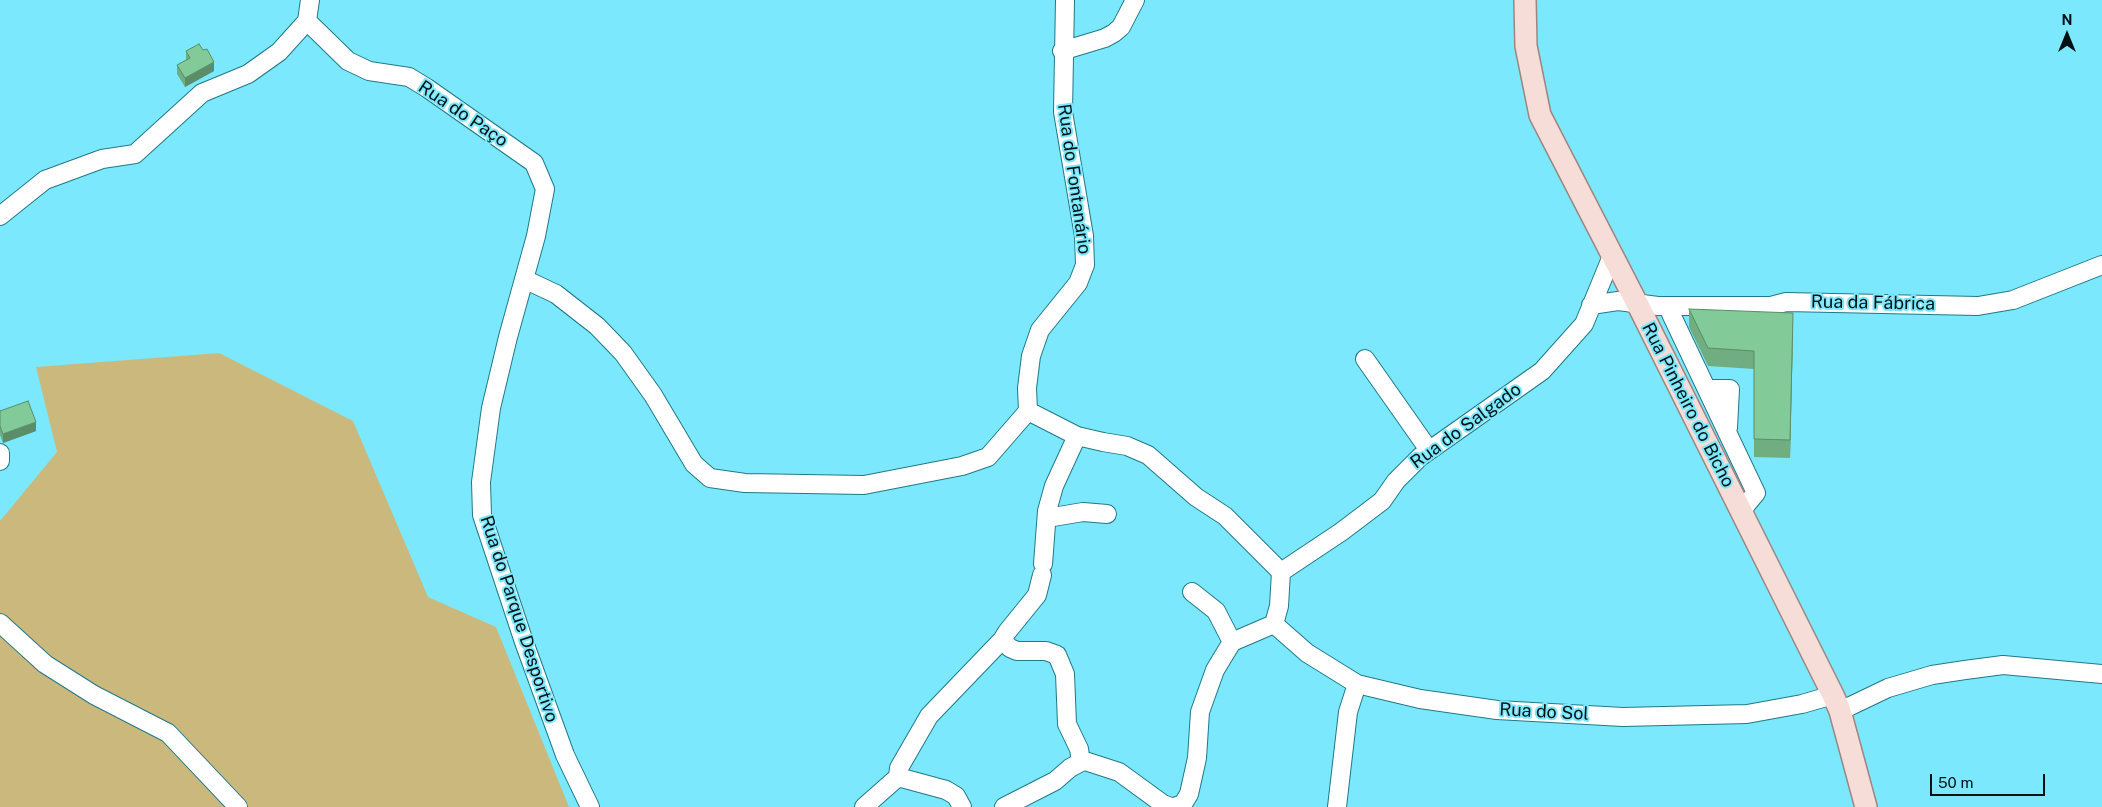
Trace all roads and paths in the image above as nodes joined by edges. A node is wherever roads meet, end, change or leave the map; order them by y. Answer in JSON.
{"nodes":[{"id":1,"x":310,"y":0,"type":"edge"},
{"id":2,"x":1064,"y":0,"type":"edge"},
{"id":3,"x":1135,"y":0,"type":"edge"},
{"id":4,"x":1525,"y":0,"type":"edge"},
{"id":5,"x":307,"y":21,"type":"junction"},
{"id":6,"x":1062,"y":51,"type":"junction"},
{"id":7,"x":0,"y":216,"type":"edge"},
{"id":8,"x":1612,"y":256,"type":"junction"},
{"id":9,"x":2102,"y":264,"type":"edge"},
{"id":10,"x":524,"y":279,"type":"junction"},
{"id":11,"x":1591,"y":305,"type":"junction"},
{"id":12,"x":1639,"y":308,"type":"junction"},
{"id":13,"x":1671,"y":314,"type":"junction"},
{"id":14,"x":1784,"y":319,"type":"edge"},
{"id":15,"x":1366,"y":358,"type":"dead end"},
{"id":16,"x":1028,"y":411,"type":"junction"},
{"id":17,"x":1077,"y":436,"type":"junction"},
{"id":18,"x":1429,"y":450,"type":"junction"},
{"id":19,"x":0,"y":453,"type":"edge"},
{"id":20,"x":0,"y":462,"type":"edge"},
{"id":21,"x":1741,"y":511,"type":"junction"},
{"id":22,"x":1107,"y":514,"type":"dead end"},
{"id":23,"x":1047,"y":518,"type":"junction"},
{"id":24,"x":1281,"y":572,"type":"junction"},
{"id":25,"x":1192,"y":592,"type":"dead end"},
{"id":26,"x":0,"y":623,"type":"edge"},
{"id":27,"x":1274,"y":624,"type":"junction"},
{"id":28,"x":1002,"y":640,"type":"junction"},
{"id":29,"x":1232,"y":642,"type":"junction"},
{"id":30,"x":2102,"y":674,"type":"edge"},
{"id":31,"x":1357,"y":684,"type":"junction"},
{"id":32,"x":1836,"y":703,"type":"junction"},
{"id":33,"x":1080,"y":762,"type":"junction"},
{"id":34,"x":898,"y":777,"type":"junction"},
{"id":35,"x":1178,"y":806,"type":"edge"},
{"id":36,"x":238,"y":807,"type":"edge"},
{"id":37,"x":590,"y":807,"type":"edge"},
{"id":38,"x":864,"y":807,"type":"edge"},
{"id":39,"x":962,"y":807,"type":"edge"},
{"id":40,"x":1004,"y":807,"type":"edge"},
{"id":41,"x":1337,"y":807,"type":"edge"},
{"id":42,"x":1866,"y":807,"type":"edge"}],
"edges":[{"from":1,"to":5,"type":"street"},
{"from":2,"to":6,"type":"street","name":"Rua do Fontanário"},
{"from":3,"to":6,"type":"street"},
{"from":4,"to":8,"type":"main road","name":"Rua Pinheiro do Bicho"},
{"from":5,"to":7,"type":"street"},
{"from":5,"to":10,"type":"street","name":"Rua do Paço"},
{"from":6,"to":16,"type":"street","name":"Rua do Fontanário"},
{"from":8,"to":11,"type":"street","name":"Rua do Salgado"},
{"from":8,"to":12,"type":"main road","name":"Rua Pinheiro do Bicho"},
{"from":9,"to":12,"type":"street","name":"Rua da Fábrica"},
{"from":10,"to":16,"type":"street"},
{"from":10,"to":37,"type":"street","name":"Rua do Parque Desportivo"},
{"from":11,"to":12,"type":"street"},
{"from":11,"to":18,"type":"street","name":"Rua do Salgado"},
{"from":12,"to":13,"type":"street"},
{"from":12,"to":21,"type":"main road","name":"Rua Pinheiro do Bicho"},
{"from":13,"to":14,"type":"street"},
{"from":13,"to":21,"type":"street"},
{"from":15,"to":18,"type":"street"},
{"from":16,"to":17,"type":"street"},
{"from":17,"to":23,"type":"street"},
{"from":17,"to":24,"type":"street"},
{"from":18,"to":24,"type":"street","name":"Rua do Salgado"},
{"from":19,"to":20,"type":"street"},
{"from":21,"to":32,"type":"main road","name":"Rua Pinheiro do Bicho"},
{"from":22,"to":23,"type":"street"},
{"from":23,"to":28,"type":"street"},
{"from":24,"to":27,"type":"street"},
{"from":25,"to":29,"type":"street"},
{"from":26,"to":36,"type":"street"},
{"from":27,"to":29,"type":"street"},
{"from":27,"to":31,"type":"street","name":"Rua do Sol"},
{"from":28,"to":33,"type":"street"},
{"from":28,"to":34,"type":"street"},
{"from":29,"to":35,"type":"street"},
{"from":30,"to":32,"type":"street","name":"Rua do Sol"},
{"from":31,"to":32,"type":"street","name":"Rua do Sol"},
{"from":31,"to":41,"type":"street"},
{"from":32,"to":42,"type":"main road","name":"Rua Pinheiro do Bicho"},
{"from":33,"to":35,"type":"street"},
{"from":33,"to":40,"type":"street"},
{"from":34,"to":38,"type":"street"},
{"from":34,"to":39,"type":"street"}]}
